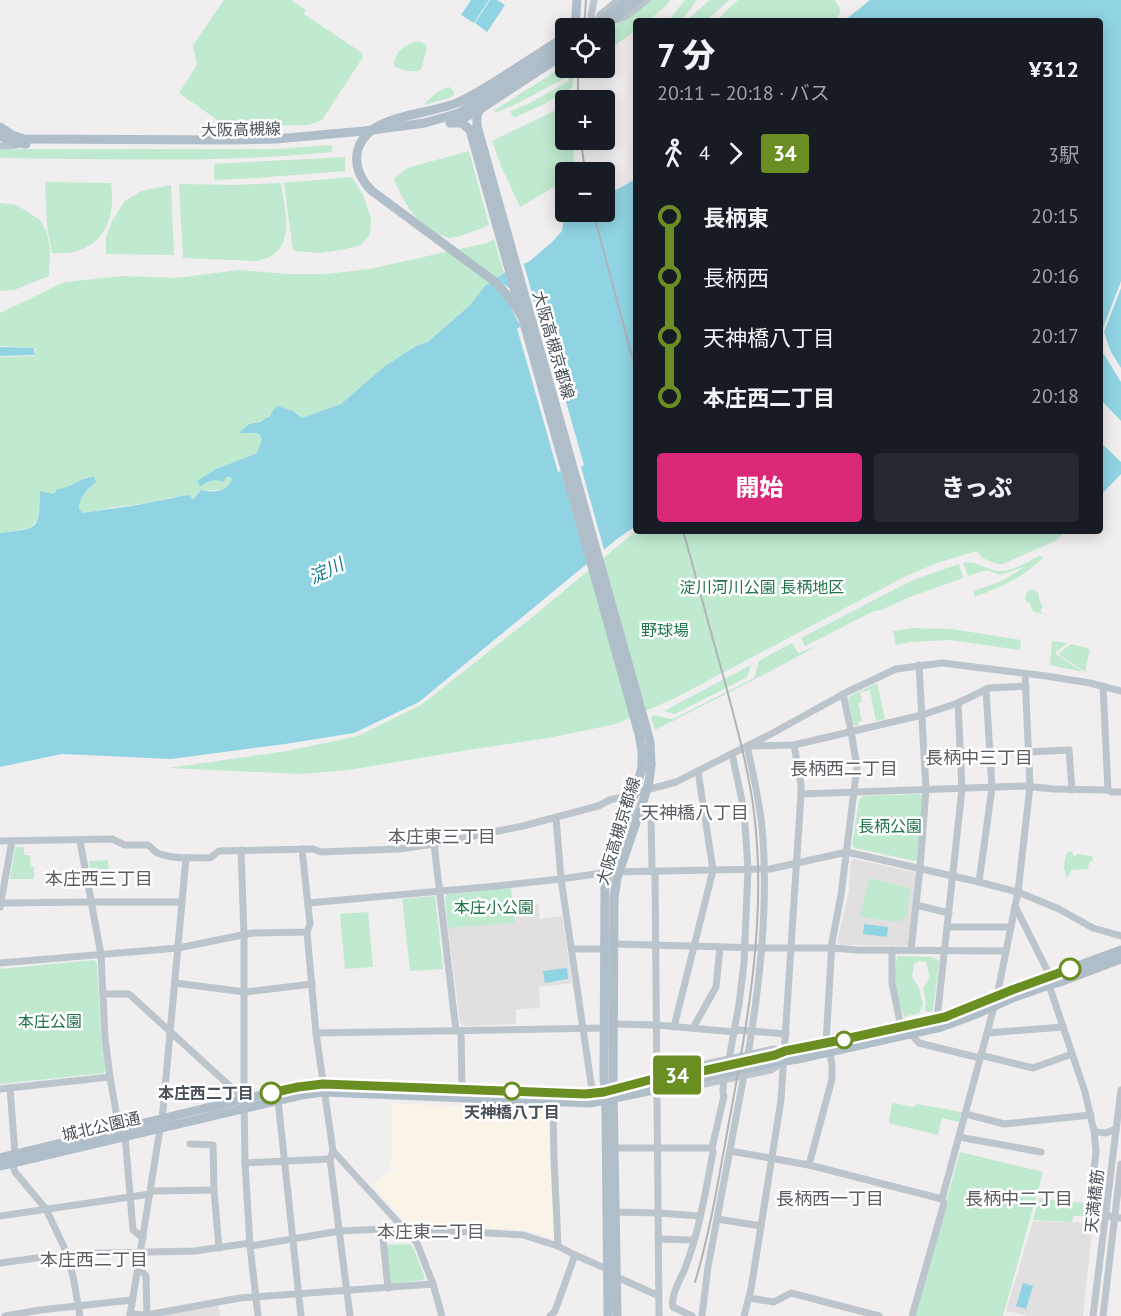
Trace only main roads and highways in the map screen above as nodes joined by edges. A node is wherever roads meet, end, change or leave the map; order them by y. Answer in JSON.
{"nodes":[{"id":1,"x":577,"y":0,"type":"edge"},
{"id":2,"x":628,"y":0,"type":"edge"},
{"id":3,"x":639,"y":0,"type":"edge"},
{"id":4,"x":576,"y":18,"type":"edge"},
{"id":5,"x":608,"y":18,"type":"edge"},
{"id":6,"x":612,"y":18,"type":"edge"},
{"id":7,"x":555,"y":43,"type":"edge"},
{"id":8,"x":555,"y":52,"type":"edge"},
{"id":9,"x":555,"y":60,"type":"edge"},
{"id":10,"x":480,"y":109,"type":"junction"},
{"id":11,"x":462,"y":115,"type":"junction"},
{"id":12,"x":450,"y":123,"type":"junction"},
{"id":13,"x":0,"y":127,"type":"edge"},
{"id":14,"x":473,"y":128,"type":"junction"},
{"id":15,"x":0,"y":136,"type":"edge"},
{"id":16,"x":522,"y":318,"type":"junction"},
{"id":17,"x":646,"y":747,"type":"junction"},
{"id":18,"x":647,"y":766,"type":"junction"},
{"id":19,"x":609,"y":946,"type":"junction"},
{"id":20,"x":1121,"y":950,"type":"edge"},
{"id":21,"x":1121,"y":959,"type":"edge"},
{"id":22,"x":1049,"y":980,"type":"junction"},
{"id":23,"x":996,"y":1000,"type":"junction"},
{"id":24,"x":828,"y":1048,"type":"junction"},
{"id":25,"x":660,"y":1083,"type":"junction"},
{"id":26,"x":324,"y":1088,"type":"junction"},
{"id":27,"x":606,"y":1094,"type":"junction"},
{"id":28,"x":244,"y":1103,"type":"junction"},
{"id":29,"x":0,"y":1158,"type":"edge"},
{"id":30,"x":13,"y":1159,"type":"junction"},
{"id":31,"x":0,"y":1166,"type":"edge"},
{"id":32,"x":608,"y":1316,"type":"edge"},
{"id":33,"x":617,"y":1316,"type":"edge"}],
"edges":[{"from":1,"to":4,"type":"main road"},
{"from":2,"to":5,"type":"main road"},
{"from":3,"to":6,"type":"main road"},
{"from":7,"to":16,"type":"main road","name":"大阪高槻京都線","bridge":true},
{"from":8,"to":11,"type":"main road"},
{"from":9,"to":10,"type":"main road"},
{"from":10,"to":11,"type":"main road","name":"大阪高槻線"},
{"from":10,"to":14,"type":"main road","name":"大阪高槻京都線"},
{"from":11,"to":12,"type":"main road","name":"大阪高槻線"},
{"from":11,"to":13,"type":"main road","name":"大阪高槻線"},
{"from":11,"to":14,"type":"main road"},
{"from":12,"to":14,"type":"main road"},
{"from":12,"to":15,"type":"main road","name":"大阪高槻線"},
{"from":14,"to":16,"type":"main road","name":"大阪高槻京都線","bridge":true},
{"from":14,"to":17,"type":"main road","name":"大阪高槻京都線"},
{"from":16,"to":17,"type":"main road","name":"大阪高槻京都線"},
{"from":17,"to":18,"type":"main road","name":"大阪高槻京都線"},
{"from":18,"to":19,"type":"main road","name":"大阪高槻京都線","bridge":true},
{"from":18,"to":19,"type":"main road","name":"大阪高槻京都線","bridge":true},
{"from":19,"to":27,"type":"main road","name":"大阪高槻京都線"},
{"from":20,"to":22,"type":"main road","name":"城北公園通"},
{"from":21,"to":22,"type":"main road","name":"城北公園通"},
{"from":22,"to":23,"type":"main road","name":"城北公園通"},
{"from":23,"to":24,"type":"main road","name":"城北公園通"},
{"from":23,"to":24,"type":"main road","name":"城北公園通"},
{"from":24,"to":25,"type":"main road","name":"城北公園通"},
{"from":24,"to":25,"type":"main road","name":"城北公園通"},
{"from":25,"to":27,"type":"main road","name":"城北公園通"},
{"from":26,"to":27,"type":"main road","name":"城北公園通"},
{"from":26,"to":27,"type":"main road","name":"城北公園通"},
{"from":26,"to":28,"type":"main road","name":"城北公園通"},
{"from":26,"to":28,"type":"main road","name":"城北公園通"},
{"from":27,"to":32,"type":"main road","name":"大阪高槻京都線"},
{"from":27,"to":33,"type":"main road","name":"大阪高槻京都線"},
{"from":28,"to":30,"type":"main road","name":"城北公園通"},
{"from":29,"to":30,"type":"main road","name":"城北公園通"},
{"from":30,"to":31,"type":"main road","name":"城北公園通"}]}
